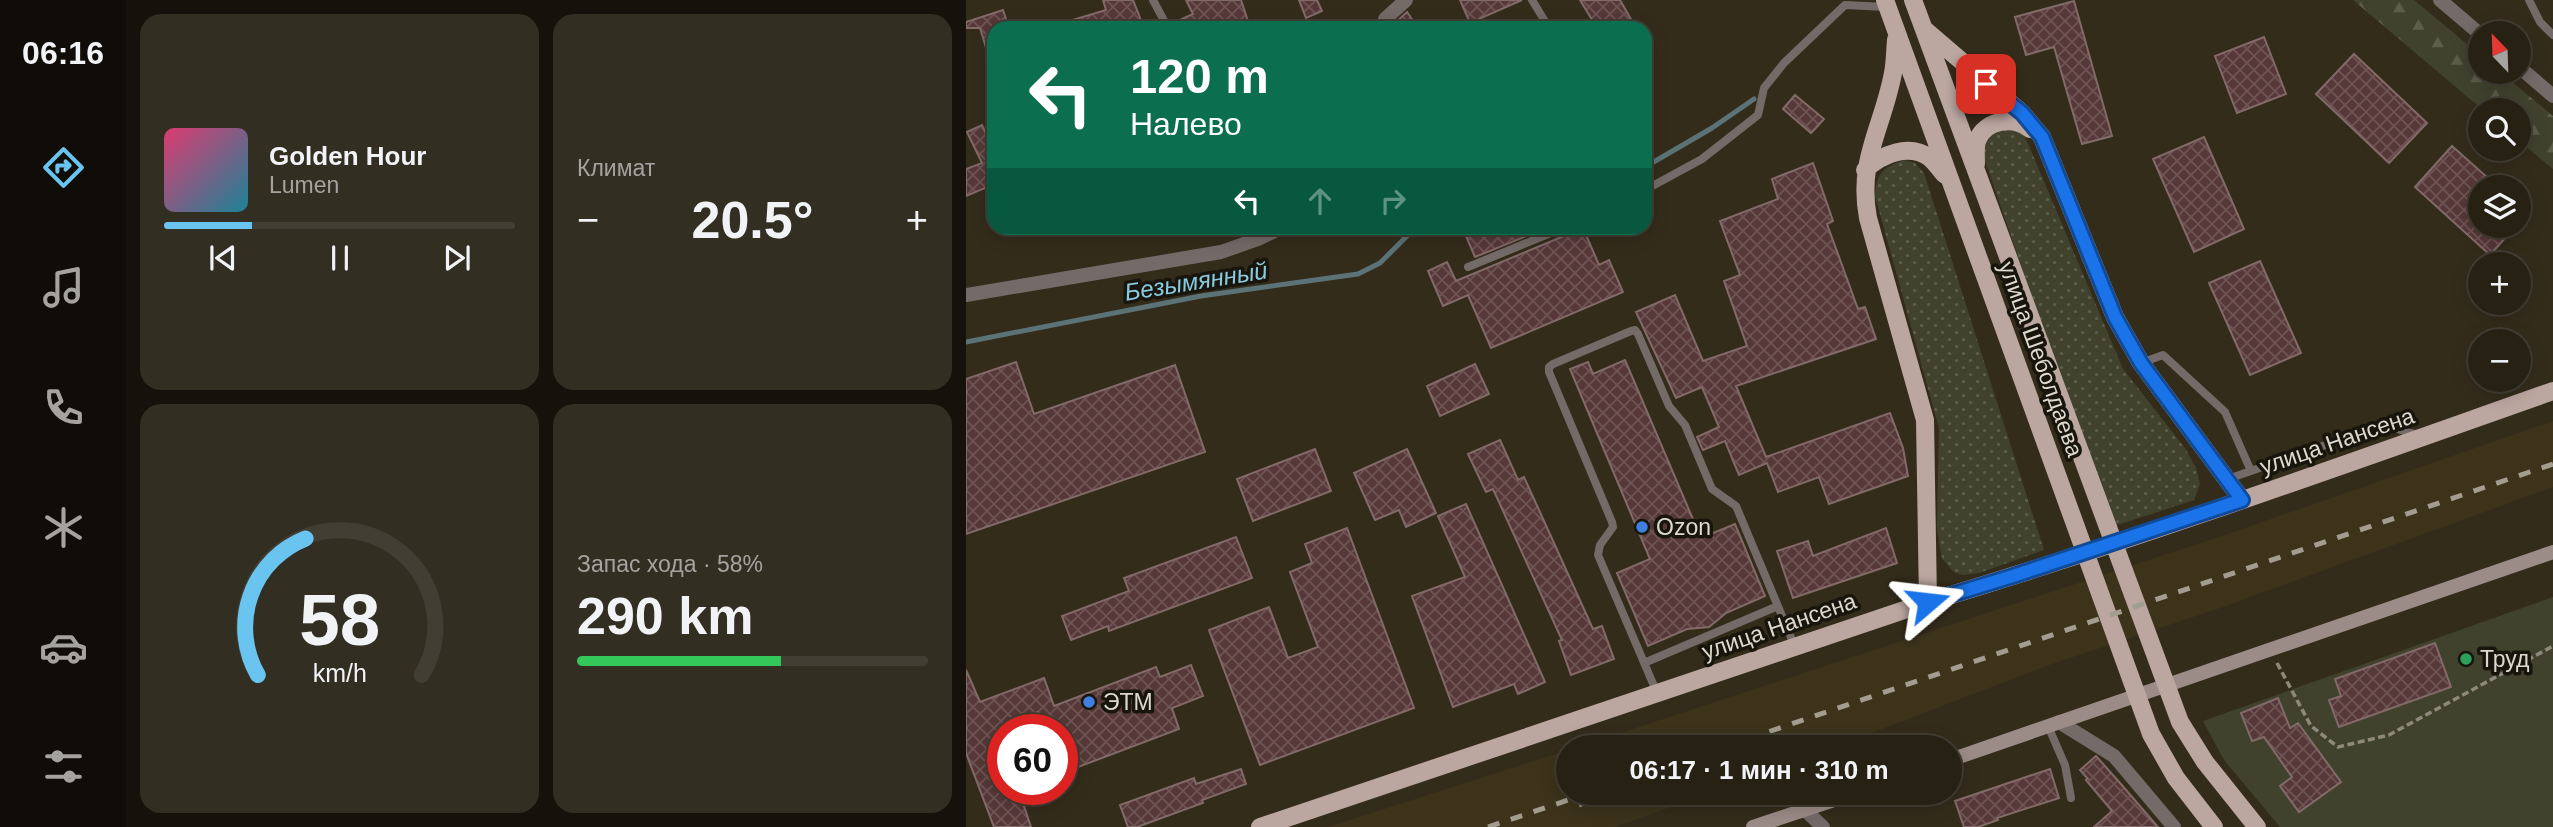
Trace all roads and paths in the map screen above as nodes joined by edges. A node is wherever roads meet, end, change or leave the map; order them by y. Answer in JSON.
{"nodes":[{"id":1,"x":1153,"y":0,"type":"edge"},
{"id":2,"x":1406,"y":0,"type":"edge"},
{"id":3,"x":1532,"y":0,"type":"edge"},
{"id":4,"x":1913,"y":0,"type":"edge"},
{"id":5,"x":2441,"y":0,"type":"edge"},
{"id":6,"x":2529,"y":0,"type":"edge"},
{"id":7,"x":1886,"y":3,"type":"edge"},
{"id":8,"x":1164,"y":21,"type":"edge"},
{"id":9,"x":1385,"y":21,"type":"edge"},
{"id":10,"x":1545,"y":21,"type":"edge"},
{"id":11,"x":2468,"y":24,"type":"edge"},
{"id":12,"x":1921,"y":27,"type":"junction"},
{"id":13,"x":1896,"y":33,"type":"junction"},
{"id":14,"x":2553,"y":34,"type":"edge"},
{"id":15,"x":2531,"y":77,"type":"edge"},
{"id":16,"x":2553,"y":96,"type":"edge"},
{"id":17,"x":2042,"y":137,"type":"junction"},
{"id":18,"x":1865,"y":170,"type":"junction"},
{"id":19,"x":1976,"y":173,"type":"junction"},
{"id":20,"x":1952,"y":182,"type":"junction"},
{"id":21,"x":1652,"y":186,"type":"edge"},
{"id":22,"x":1266,"y":235,"type":"edge"},
{"id":23,"x":1546,"y":235,"type":"edge"},
{"id":24,"x":1468,"y":267,"type":"dead end"},
{"id":25,"x":966,"y":295,"type":"edge"},
{"id":26,"x":2141,"y":363,"type":"junction"},
{"id":27,"x":2553,"y":391,"type":"edge"},
{"id":28,"x":2424,"y":436,"type":"junction"},
{"id":29,"x":2251,"y":471,"type":"junction"},
{"id":30,"x":2226,"y":480,"type":"junction"},
{"id":31,"x":2242,"y":500,"type":"junction"},
{"id":32,"x":2553,"y":552,"type":"edge"},
{"id":33,"x":1928,"y":602,"type":"junction"},
{"id":34,"x":1778,"y":607,"type":"junction"},
{"id":35,"x":2553,"y":646,"type":"edge"},
{"id":36,"x":1795,"y":647,"type":"junction"},
{"id":37,"x":2269,"y":649,"type":"junction"},
{"id":38,"x":1644,"y":663,"type":"junction"},
{"id":39,"x":1657,"y":693,"type":"junction"},
{"id":40,"x":2053,"y":724,"type":"junction"},
{"id":41,"x":1962,"y":756,"type":"edge"},
{"id":42,"x":2071,"y":798,"type":"dead end"},
{"id":43,"x":1820,"y":805,"type":"edge"},
{"id":44,"x":1805,"y":810,"type":"junction"},
{"id":45,"x":1260,"y":827,"type":"edge"},
{"id":46,"x":1753,"y":827,"type":"edge"},
{"id":47,"x":1823,"y":827,"type":"edge"},
{"id":48,"x":2174,"y":827,"type":"edge"},
{"id":49,"x":2214,"y":827,"type":"edge"},
{"id":50,"x":2257,"y":827,"type":"edge"}],
"edges":[{"from":1,"to":8,"type":"lane"},
{"from":2,"to":9,"type":"street"},
{"from":3,"to":10,"type":"lane"},
{"from":4,"to":12,"type":"main road","name":"улица Шеболдаева"},
{"from":5,"to":11,"type":"street"},
{"from":6,"to":14,"type":"lane"},
{"from":7,"to":13,"type":"main road","name":"улица Шеболдаева"},
{"from":7,"to":21,"type":"lane"},
{"from":12,"to":17,"type":"main road"},
{"from":12,"to":19,"type":"main road","name":"улица Шеболдаева"},
{"from":13,"to":18,"type":"main road"},
{"from":13,"to":20,"type":"main road","name":"улица Шеболдаева"},
{"from":15,"to":16,"type":"street"},
{"from":17,"to":19,"type":"main road"},
{"from":17,"to":26,"type":"main road"},
{"from":18,"to":20,"type":"main road"},
{"from":18,"to":33,"type":"main road"},
{"from":19,"to":50,"type":"main road","name":"улица Шеболдаева"},
{"from":20,"to":49,"type":"main road","name":"улица Шеболдаева"},
{"from":22,"to":25,"type":"street"},
{"from":23,"to":24,"type":"lane"},
{"from":26,"to":29,"type":"lane"},
{"from":26,"to":30,"type":"main road"},
{"from":27,"to":28,"type":"main road","name":"улица Нансена"},
{"from":28,"to":29,"type":"lane"},
{"from":28,"to":31,"type":"main road","name":"улица Нансена"},
{"from":29,"to":30,"type":"lane"},
{"from":30,"to":31,"type":"main road"},
{"from":31,"to":33,"type":"main road","name":"улица Нансена"},
{"from":32,"to":37,"type":"main road"},
{"from":33,"to":36,"type":"main road","name":"улица Нансена"},
{"from":34,"to":36,"type":"lane"},
{"from":34,"to":38,"type":"lane"},
{"from":34,"to":38,"type":"lane"},
{"from":35,"to":37,"type":"path"},
{"from":36,"to":39,"type":"main road","name":"улица Нансена"},
{"from":37,"to":40,"type":"main road"},
{"from":38,"to":39,"type":"lane"},
{"from":39,"to":45,"type":"main road","name":"улица Нансена"},
{"from":40,"to":41,"type":"main road"},
{"from":40,"to":42,"type":"lane"},
{"from":40,"to":48,"type":"street"},
{"from":43,"to":44,"type":"main road"},
{"from":44,"to":46,"type":"main road"},
{"from":44,"to":47,"type":"street"}]}
